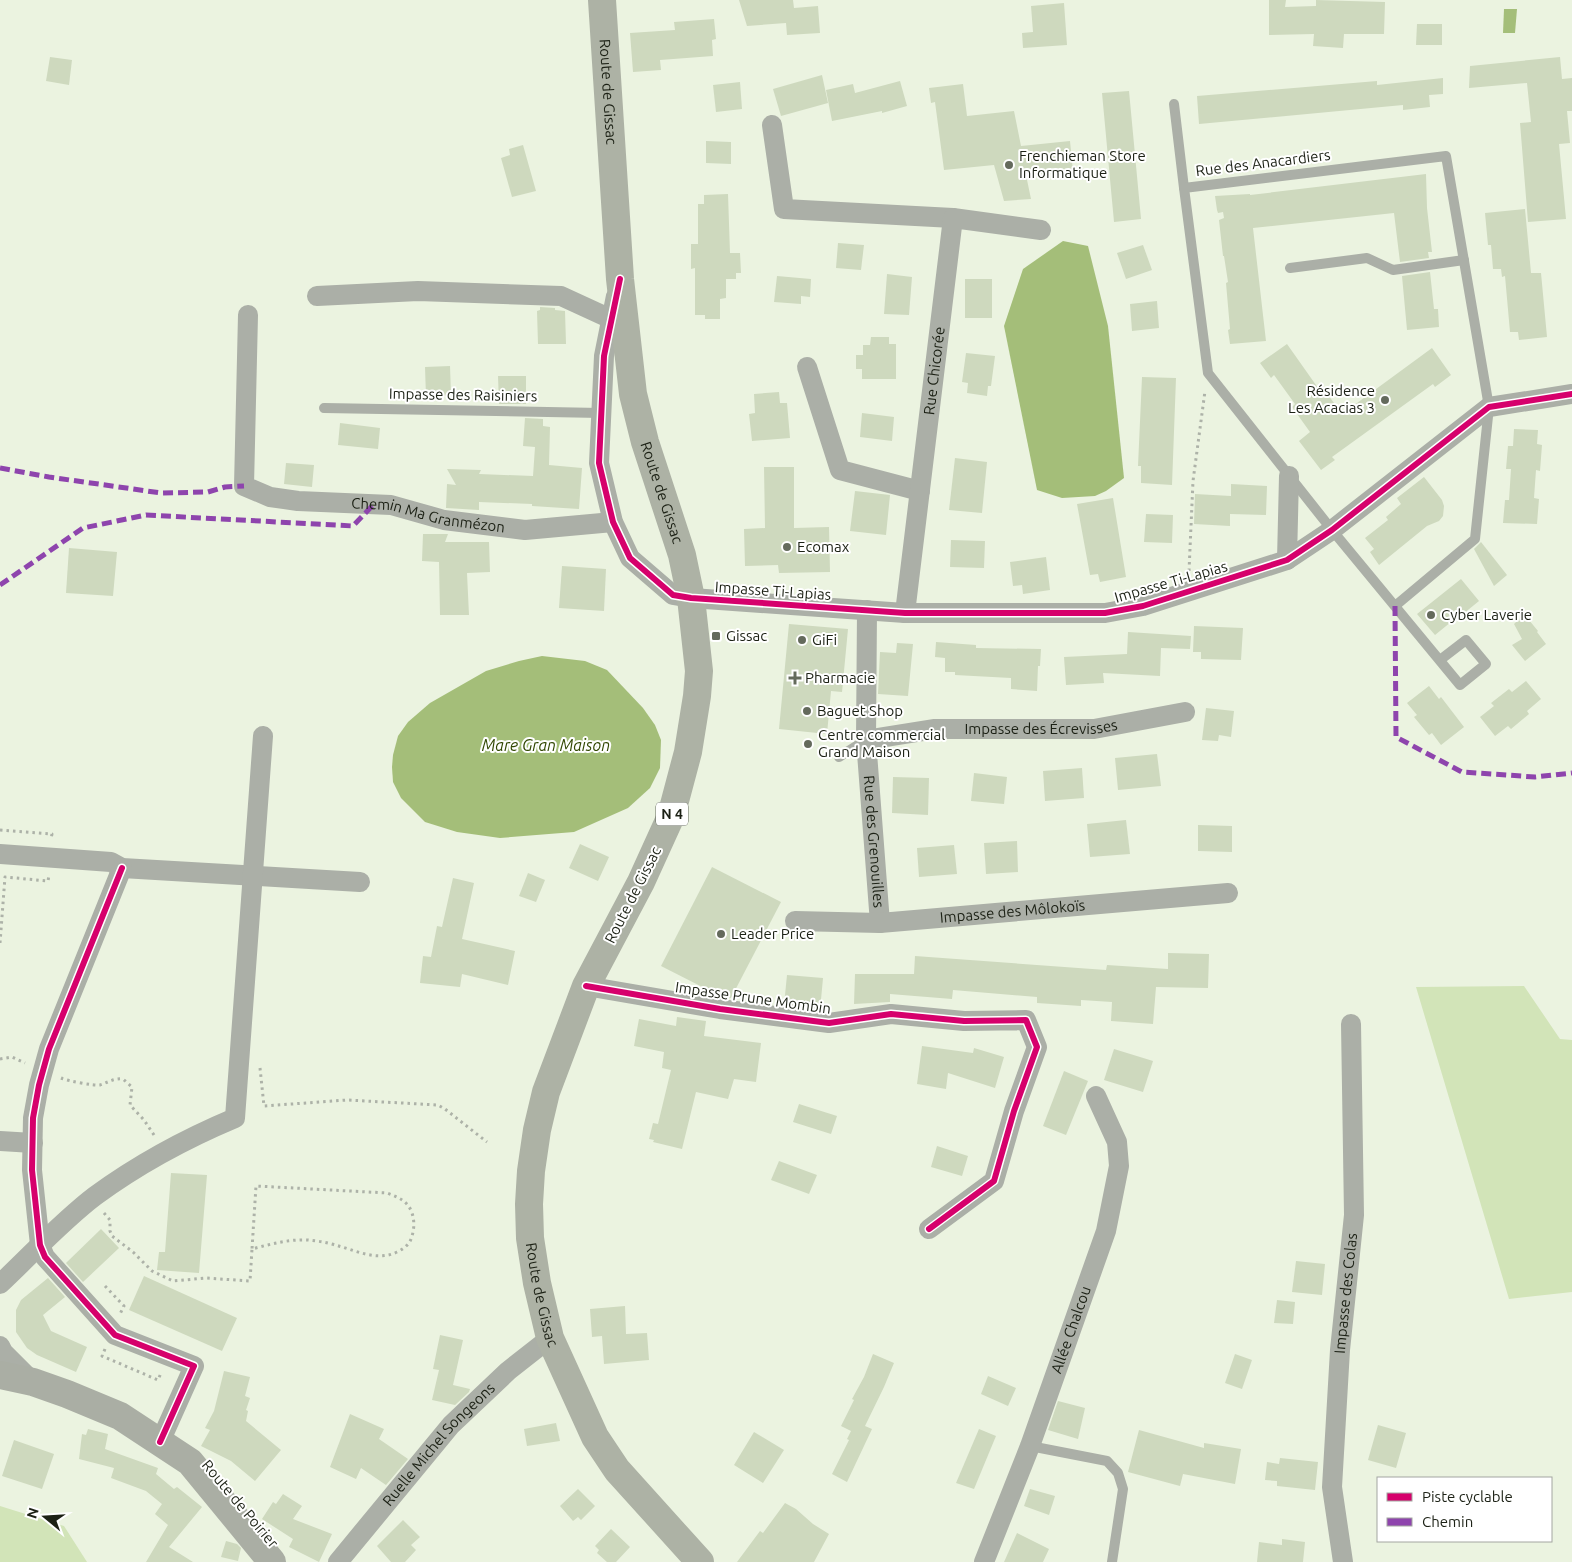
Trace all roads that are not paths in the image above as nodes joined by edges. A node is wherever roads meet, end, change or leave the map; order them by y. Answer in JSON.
{"nodes":[{"id":1,"x":602,"y":0,"type":"edge"},
{"id":2,"x":1174,"y":104,"type":"dead end"},
{"id":3,"x":772,"y":125,"type":"dead end"},
{"id":4,"x":1184,"y":188,"type":"junction"},
{"id":5,"x":953,"y":218,"type":"junction"},
{"id":6,"x":1041,"y":230,"type":"dead end"},
{"id":7,"x":1464,"y":260,"type":"junction"},
{"id":8,"x":1290,"y":268,"type":"dead end"},
{"id":9,"x":620,"y":279,"type":"junction"},
{"id":10,"x":316,"y":296,"type":"dead end"},
{"id":11,"x":248,"y":315,"type":"dead end"},
{"id":12,"x":611,"y":319,"type":"junction"},
{"id":13,"x":807,"y":367,"type":"dead end"},
{"id":14,"x":1572,"y":394,"type":"edge"},
{"id":15,"x":1488,"y":407,"type":"junction"},
{"id":16,"x":324,"y":408,"type":"dead end"},
{"id":17,"x":601,"y":413,"type":"junction"},
{"id":18,"x":1289,"y":476,"type":"junction"},
{"id":19,"x":920,"y":491,"type":"junction"},
{"id":20,"x":613,"y":522,"type":"junction"},
{"id":21,"x":1332,"y":530,"type":"junction"},
{"id":22,"x":1287,"y":560,"type":"junction"},
{"id":23,"x":692,"y":598,"type":"junction"},
{"id":24,"x":1395,"y":606,"type":"junction"},
{"id":25,"x":867,"y":610,"type":"junction"},
{"id":26,"x":904,"y":613,"type":"junction"},
{"id":27,"x":1440,"y":660,"type":"junction"},
{"id":28,"x":1185,"y":712,"type":"dead end"},
{"id":29,"x":263,"y":736,"type":"dead end"},
{"id":30,"x":866,"y":740,"type":"junction"},
{"id":31,"x":839,"y":757,"type":"dead end"},
{"id":32,"x":0,"y":854,"type":"edge"},
{"id":33,"x":122,"y":868,"type":"junction"},
{"id":34,"x":253,"y":875,"type":"junction"},
{"id":35,"x":360,"y":882,"type":"dead end"},
{"id":36,"x":1228,"y":893,"type":"dead end"},
{"id":37,"x":795,"y":921,"type":"dead end"},
{"id":38,"x":880,"y":923,"type":"junction"},
{"id":39,"x":586,"y":986,"type":"junction"},
{"id":40,"x":1351,"y":1024,"type":"dead end"},
{"id":41,"x":1096,"y":1096,"type":"dead end"},
{"id":42,"x":0,"y":1141,"type":"edge"},
{"id":43,"x":32,"y":1143,"type":"junction"},
{"id":44,"x":929,"y":1229,"type":"dead end"},
{"id":45,"x":40,"y":1245,"type":"junction"},
{"id":46,"x":2,"y":1284,"type":"edge"},
{"id":47,"x":550,"y":1338,"type":"junction"},
{"id":48,"x":0,"y":1346,"type":"edge"},
{"id":49,"x":0,"y":1375,"type":"edge"},
{"id":50,"x":33,"y":1382,"type":"junction"},
{"id":51,"x":160,"y":1442,"type":"junction"},
{"id":52,"x":1030,"y":1446,"type":"junction"},
{"id":53,"x":272,"y":1562,"type":"edge"},
{"id":54,"x":338,"y":1562,"type":"edge"},
{"id":55,"x":700,"y":1562,"type":"edge"},
{"id":56,"x":984,"y":1562,"type":"edge"},
{"id":57,"x":1112,"y":1562,"type":"edge"},
{"id":58,"x":1343,"y":1562,"type":"edge"}],
"edges":[{"from":1,"to":9,"type":"main road","name":"Route de Gissac","number":"N 4"},
{"from":2,"to":4,"type":"lane"},
{"from":3,"to":5,"type":"street"},
{"from":4,"to":7,"type":"lane","name":"Rue des Anacardiers"},
{"from":4,"to":18,"type":"lane","name":"Rue des Anacardiers"},
{"from":5,"to":6,"type":"street"},
{"from":5,"to":19,"type":"street","name":"Rue Chicorée"},
{"from":7,"to":8,"type":"lane"},
{"from":7,"to":15,"type":"lane","name":"Rue des Anacardiers"},
{"from":9,"to":12,"type":"street","name":"Impasse Ti-Lapias"},
{"from":9,"to":23,"type":"main road","name":"Route de Gissac","number":"N 4"},
{"from":10,"to":12,"type":"street"},
{"from":11,"to":20,"type":"street","name":"Chemin Ma Granmézon"},
{"from":12,"to":17,"type":"street","name":"Impasse Ti-Lapias"},
{"from":13,"to":19,"type":"street"},
{"from":14,"to":15,"type":"street","name":"Impasse Ti-Lapias"},
{"from":15,"to":21,"type":"street","name":"Impasse Ti-Lapias"},
{"from":15,"to":24,"type":"lane","name":"Rue des Anacardiers"},
{"from":16,"to":17,"type":"lane","name":"Impasse des Raisiniers"},
{"from":17,"to":20,"type":"street","name":"Impasse Ti-Lapias"},
{"from":18,"to":21,"type":"lane"},
{"from":18,"to":22,"type":"street"},
{"from":19,"to":26,"type":"street","name":"Rue Chicorée"},
{"from":20,"to":23,"type":"street","name":"Impasse Ti-Lapias"},
{"from":21,"to":22,"type":"street","name":"Impasse Ti-Lapias"},
{"from":21,"to":24,"type":"lane"},
{"from":22,"to":26,"type":"street","name":"Impasse Ti-Lapias"},
{"from":23,"to":25,"type":"street","name":"Impasse Ti-Lapias"},
{"from":23,"to":39,"type":"main road","name":"Route de Gissac","number":"N 4"},
{"from":24,"to":27,"type":"lane"},
{"from":25,"to":26,"type":"street","name":"Impasse Ti-Lapias"},
{"from":25,"to":30,"type":"street","name":"Rue des Grenouilles"},
{"from":27,"to":27,"type":"lane"},
{"from":28,"to":30,"type":"street","name":"Impasse des Écrevisses"},
{"from":29,"to":34,"type":"street"},
{"from":30,"to":31,"type":"lane"},
{"from":30,"to":38,"type":"street","name":"Rue des Grenouilles"},
{"from":32,"to":33,"type":"street"},
{"from":33,"to":34,"type":"street"},
{"from":33,"to":43,"type":"street"},
{"from":34,"to":35,"type":"street"},
{"from":34,"to":45,"type":"street"},
{"from":36,"to":38,"type":"street","name":"Impasse des Môlokoïs"},
{"from":37,"to":38,"type":"street","name":"Impasse des Môlokoïs"},
{"from":39,"to":44,"type":"street","name":"Impasse Prune Mombin"},
{"from":39,"to":47,"type":"main road","name":"Route de Gissac","number":"N 4"},
{"from":40,"to":58,"type":"street","name":"Impasse des Colas"},
{"from":41,"to":52,"type":"street","name":"Allée Chalcou"},
{"from":42,"to":43,"type":"street"},
{"from":43,"to":45,"type":"street"},
{"from":45,"to":46,"type":"street"},
{"from":45,"to":51,"type":"street"},
{"from":47,"to":54,"type":"street","name":"Ruelle Michel Songeons"},
{"from":47,"to":55,"type":"main road","name":"Route de Gissac","number":"N 4"},
{"from":48,"to":50,"type":"street"},
{"from":49,"to":50,"type":"main road","name":"Route de Poirier"},
{"from":50,"to":51,"type":"main road","name":"Route de Poirier"},
{"from":51,"to":53,"type":"main road","name":"Route de Poirier"},
{"from":52,"to":56,"type":"street","name":"Allée Chalcou"},
{"from":52,"to":57,"type":"lane"}]}
